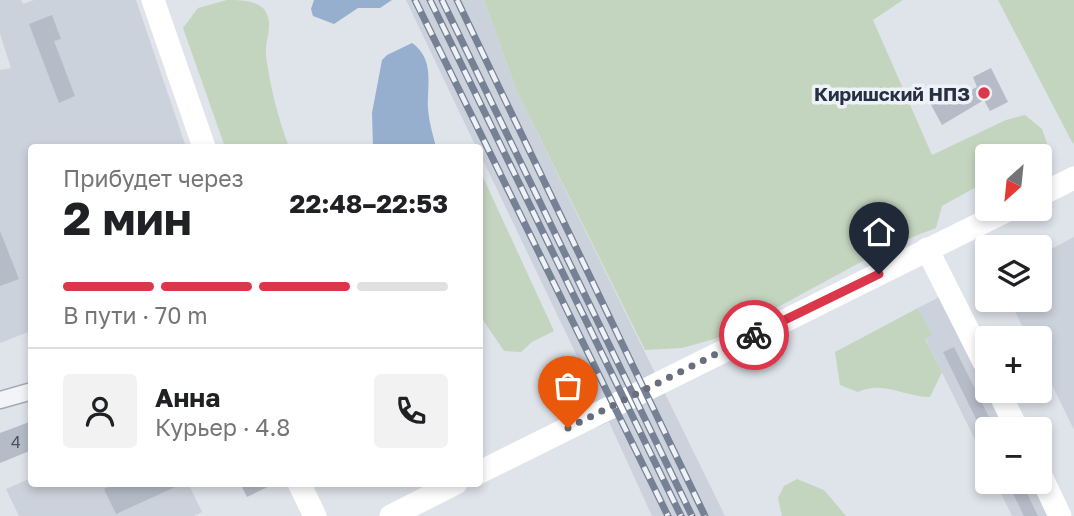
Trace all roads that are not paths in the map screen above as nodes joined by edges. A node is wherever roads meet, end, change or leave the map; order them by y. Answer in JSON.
{"nodes":[{"id":1,"x":153,"y":0,"type":"edge"},
{"id":2,"x":203,"y":144,"type":"edge"},
{"id":3,"x":1074,"y":178,"type":"edge"},
{"id":4,"x":1052,"y":189,"type":"edge"},
{"id":5,"x":985,"y":221,"type":"edge"},
{"id":6,"x":927,"y":249,"type":"junction"},
{"id":7,"x":975,"y":344,"type":"edge"},
{"id":8,"x":28,"y":392,"type":"edge"},
{"id":9,"x":0,"y":400,"type":"edge"},
{"id":10,"x":483,"y":470,"type":"edge"},
{"id":11,"x":301,"y":487,"type":"edge"},
{"id":12,"x":448,"y":487,"type":"edge"},
{"id":13,"x":1050,"y":494,"type":"edge"},
{"id":14,"x":315,"y":516,"type":"edge"},
{"id":15,"x":391,"y":516,"type":"edge"},
{"id":16,"x":1060,"y":516,"type":"edge"}],
"edges":[{"from":1,"to":2,"type":"street"},
{"from":3,"to":4,"type":"street"},
{"from":5,"to":6,"type":"street"},
{"from":6,"to":7,"type":"street"},
{"from":6,"to":10,"type":"street"},
{"from":8,"to":9,"type":"street"},
{"from":11,"to":14,"type":"street"},
{"from":12,"to":15,"type":"street"},
{"from":13,"to":16,"type":"street"}]}
